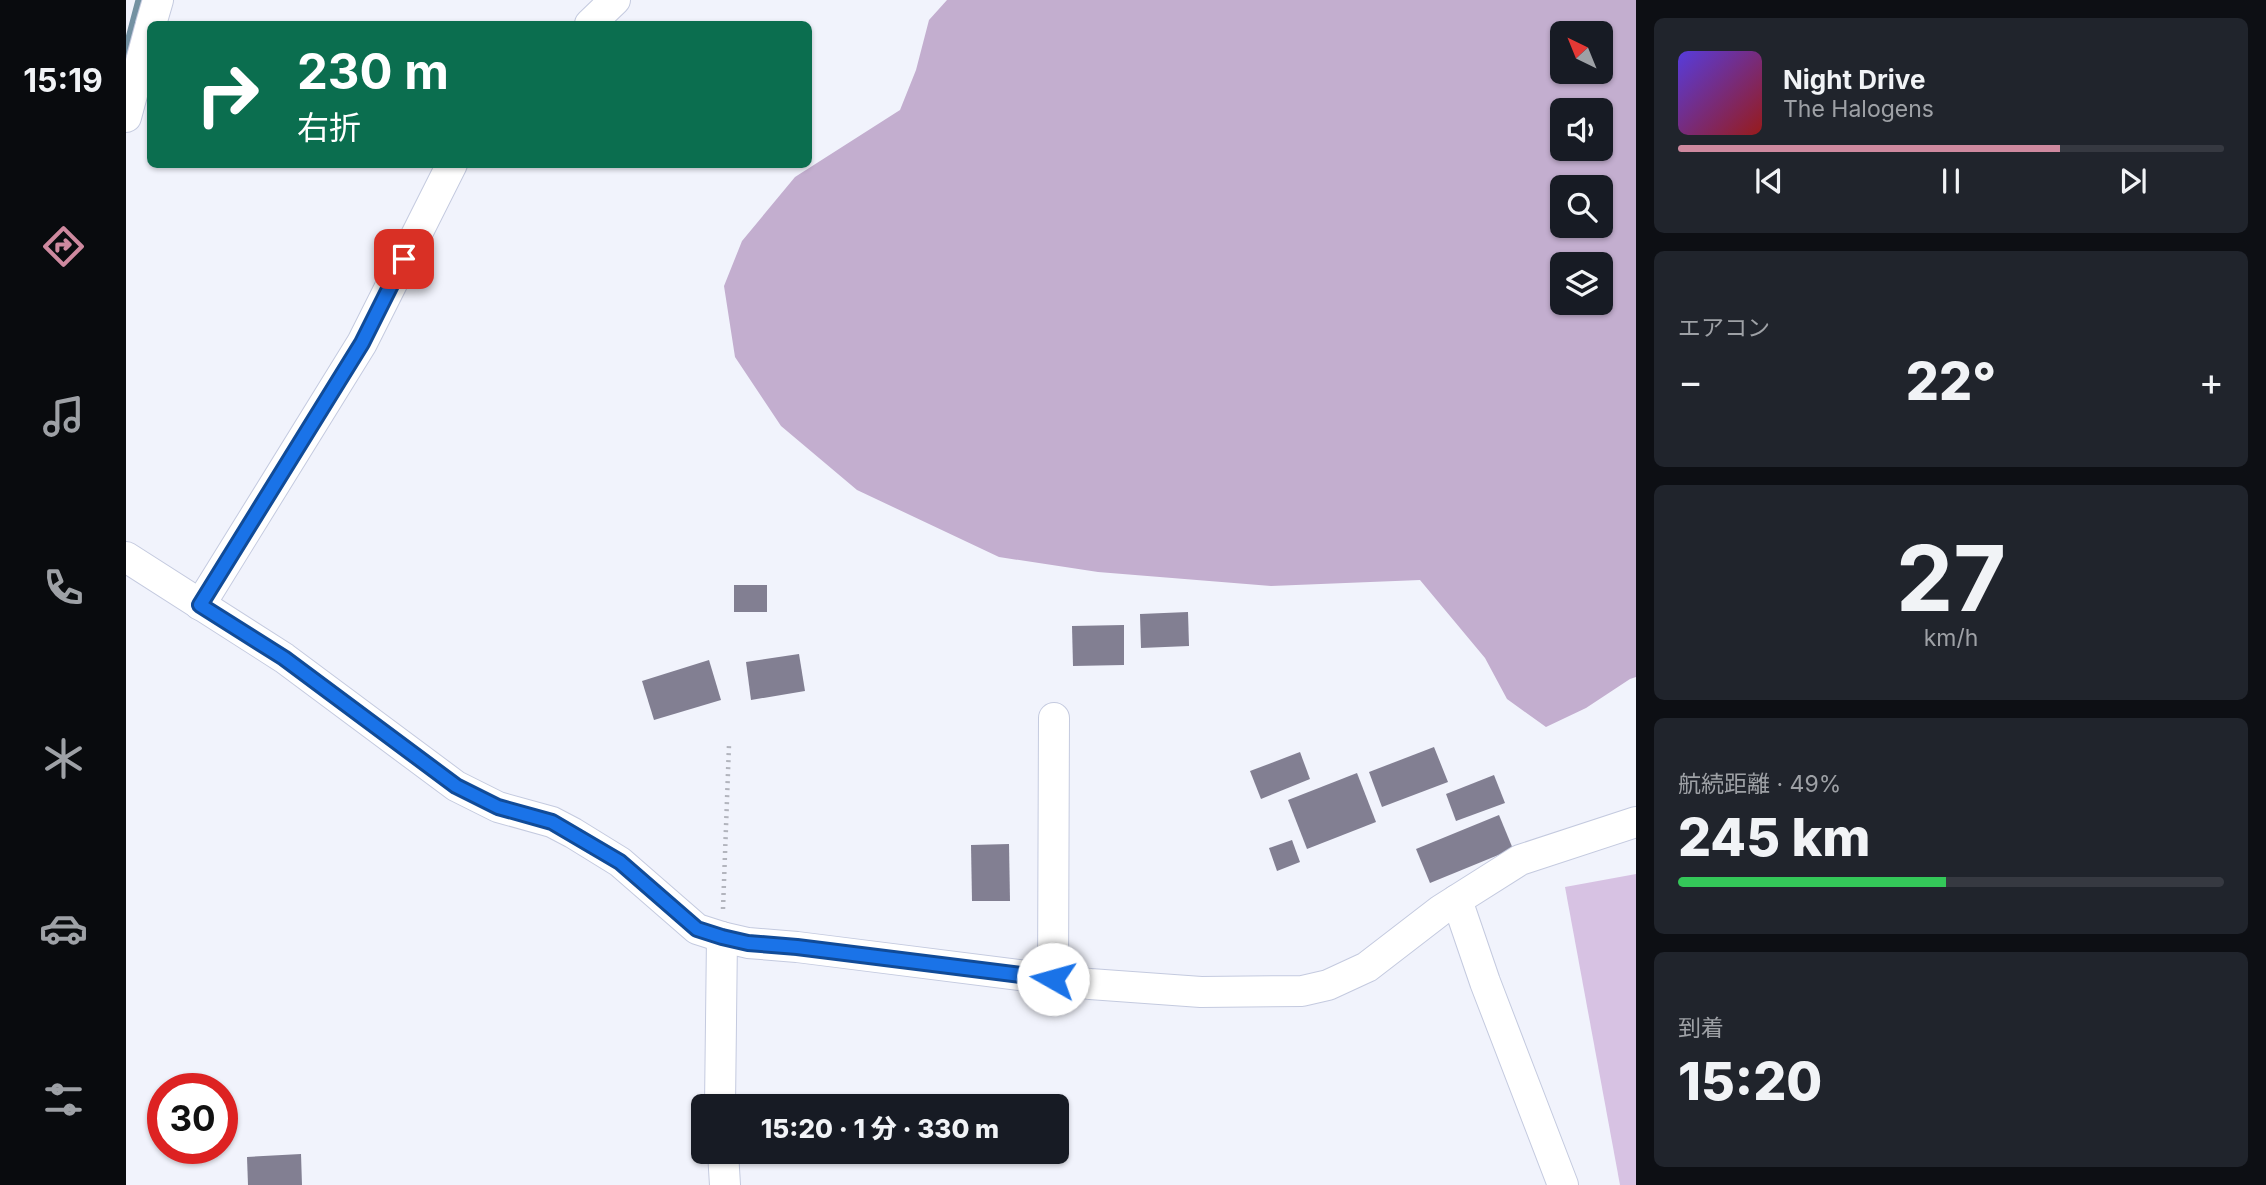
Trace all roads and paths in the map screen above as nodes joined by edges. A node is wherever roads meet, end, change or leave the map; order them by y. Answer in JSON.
{"nodes":[{"id":1,"x":158,"y":0,"type":"edge"},
{"id":2,"x":615,"y":0,"type":"edge"},
{"id":3,"x":152,"y":21,"type":"edge"},
{"id":4,"x":593,"y":21,"type":"edge"},
{"id":5,"x":147,"y":41,"type":"edge"},
{"id":6,"x":126,"y":117,"type":"edge"},
{"id":7,"x":450,"y":168,"type":"edge"},
{"id":8,"x":126,"y":557,"type":"edge"},
{"id":9,"x":200,"y":605,"type":"junction"},
{"id":10,"x":1054,"y":718,"type":"dead end"},
{"id":11,"x":729,"y":745,"type":"dead end"},
{"id":12,"x":1636,"y":822,"type":"edge"},
{"id":13,"x":1457,"y":900,"type":"junction"},
{"id":14,"x":722,"y":937,"type":"junction"},
{"id":15,"x":1053,"y":979,"type":"junction"},
{"id":16,"x":720,"y":1094,"type":"edge"},
{"id":17,"x":724,"y":1164,"type":"edge"},
{"id":18,"x":725,"y":1185,"type":"edge"},
{"id":19,"x":1563,"y":1185,"type":"edge"}],
"edges":[{"from":1,"to":3,"type":"street"},
{"from":2,"to":4,"type":"street"},
{"from":5,"to":6,"type":"street"},
{"from":7,"to":9,"type":"street"},
{"from":8,"to":9,"type":"street"},
{"from":9,"to":14,"type":"street"},
{"from":10,"to":15,"type":"street"},
{"from":11,"to":14,"type":"path"},
{"from":12,"to":13,"type":"street"},
{"from":13,"to":15,"type":"street"},
{"from":13,"to":19,"type":"street"},
{"from":14,"to":15,"type":"street"},
{"from":14,"to":16,"type":"street"},
{"from":17,"to":18,"type":"street"}]}
